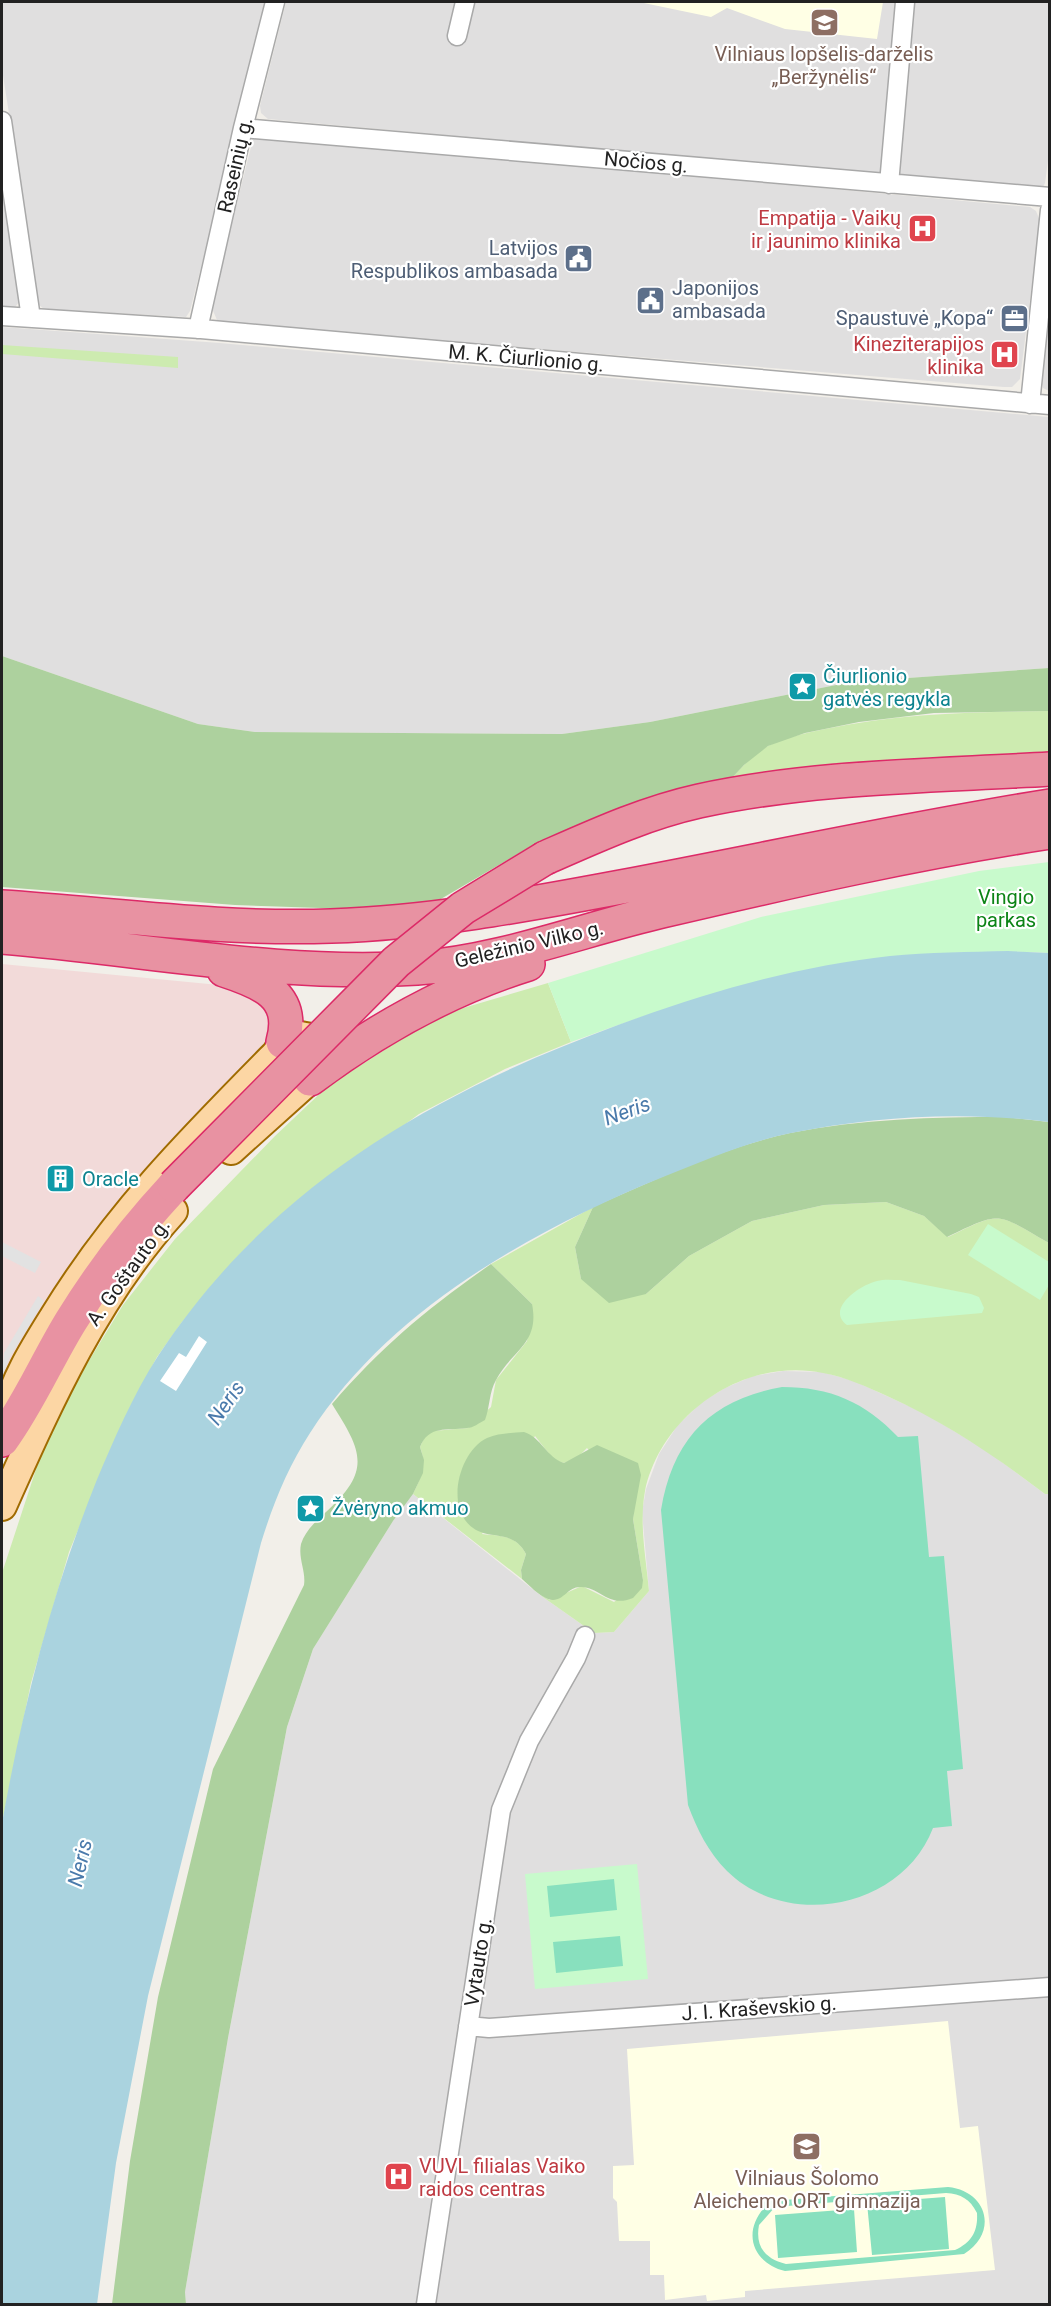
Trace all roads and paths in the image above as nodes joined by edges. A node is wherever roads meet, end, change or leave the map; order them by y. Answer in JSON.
{"nodes":[{"id":1,"x":275,"y":2,"type":"edge"},
{"id":2,"x":465,"y":2,"type":"edge"},
{"id":3,"x":905,"y":2,"type":"edge"},
{"id":4,"x":457,"y":36,"type":"dead end"},
{"id":5,"x":2,"y":121,"type":"edge"},
{"id":6,"x":243,"y":128,"type":"junction"},
{"id":7,"x":889,"y":184,"type":"junction"},
{"id":8,"x":1050,"y":197,"type":"edge"},
{"id":9,"x":1050,"y":210,"type":"edge"},
{"id":10,"x":2,"y":316,"type":"edge"},
{"id":11,"x":31,"y":318,"type":"junction"},
{"id":12,"x":198,"y":329,"type":"junction"},
{"id":13,"x":1030,"y":404,"type":"junction"},
{"id":14,"x":1050,"y":405,"type":"edge"},
{"id":15,"x":1050,"y":769,"type":"edge"},
{"id":16,"x":1050,"y":806,"type":"edge"},
{"id":17,"x":1050,"y":832,"type":"edge"},
{"id":18,"x":2,"y":907,"type":"edge"},
{"id":19,"x":660,"y":911,"type":"junction"},
{"id":20,"x":2,"y":937,"type":"edge"},
{"id":21,"x":191,"y":959,"type":"junction"},
{"id":22,"x":283,"y":1042,"type":"junction"},
{"id":23,"x":310,"y":1079,"type":"junction"},
{"id":24,"x":2,"y":1433,"type":"edge"},
{"id":25,"x":2,"y":1440,"type":"edge"},
{"id":26,"x":2,"y":1506,"type":"edge"},
{"id":27,"x":585,"y":1636,"type":"dead end"},
{"id":28,"x":1050,"y":1988,"type":"edge"},
{"id":29,"x":468,"y":2026,"type":"junction"},
{"id":30,"x":426,"y":2304,"type":"edge"}],
"edges":[{"from":1,"to":6,"type":"street","name":"Raseinių g."},
{"from":2,"to":4,"type":"street"},
{"from":3,"to":7,"type":"street"},
{"from":5,"to":11,"type":"street"},
{"from":6,"to":7,"type":"street","name":"Nočios g."},
{"from":6,"to":12,"type":"street","name":"Raseinių g."},
{"from":7,"to":8,"type":"street","name":"Nočios g."},
{"from":9,"to":13,"type":"street"},
{"from":10,"to":11,"type":"street","name":"M. K. Čiurlionio g."},
{"from":11,"to":12,"type":"street","name":"M. K. Čiurlionio g."},
{"from":12,"to":13,"type":"street","name":"M. K. Čiurlionio g."},
{"from":13,"to":14,"type":"street","name":"M. K. Čiurlionio g."},
{"from":15,"to":25,"type":"highway","bridge":true},
{"from":16,"to":18,"type":"highway","name":"Geležinio Vilko g."},
{"from":17,"to":19,"type":"highway","name":"Geležinio Vilko g."},
{"from":19,"to":21,"type":"highway","name":"Geležinio Vilko g."},
{"from":19,"to":23,"type":"highway"},
{"from":20,"to":21,"type":"highway","name":"Geležinio Vilko g."},
{"from":21,"to":22,"type":"highway"},
{"from":22,"to":23,"type":"main road"},
{"from":22,"to":24,"type":"main road","name":"A. Goštauto g."},
{"from":23,"to":26,"type":"main road","name":"A. Goštauto g."},
{"from":27,"to":29,"type":"street","name":"Vytauto g."},
{"from":28,"to":29,"type":"street","name":"J. I. Kraševskio g."},
{"from":29,"to":30,"type":"street","name":"Vytauto g."}]}
